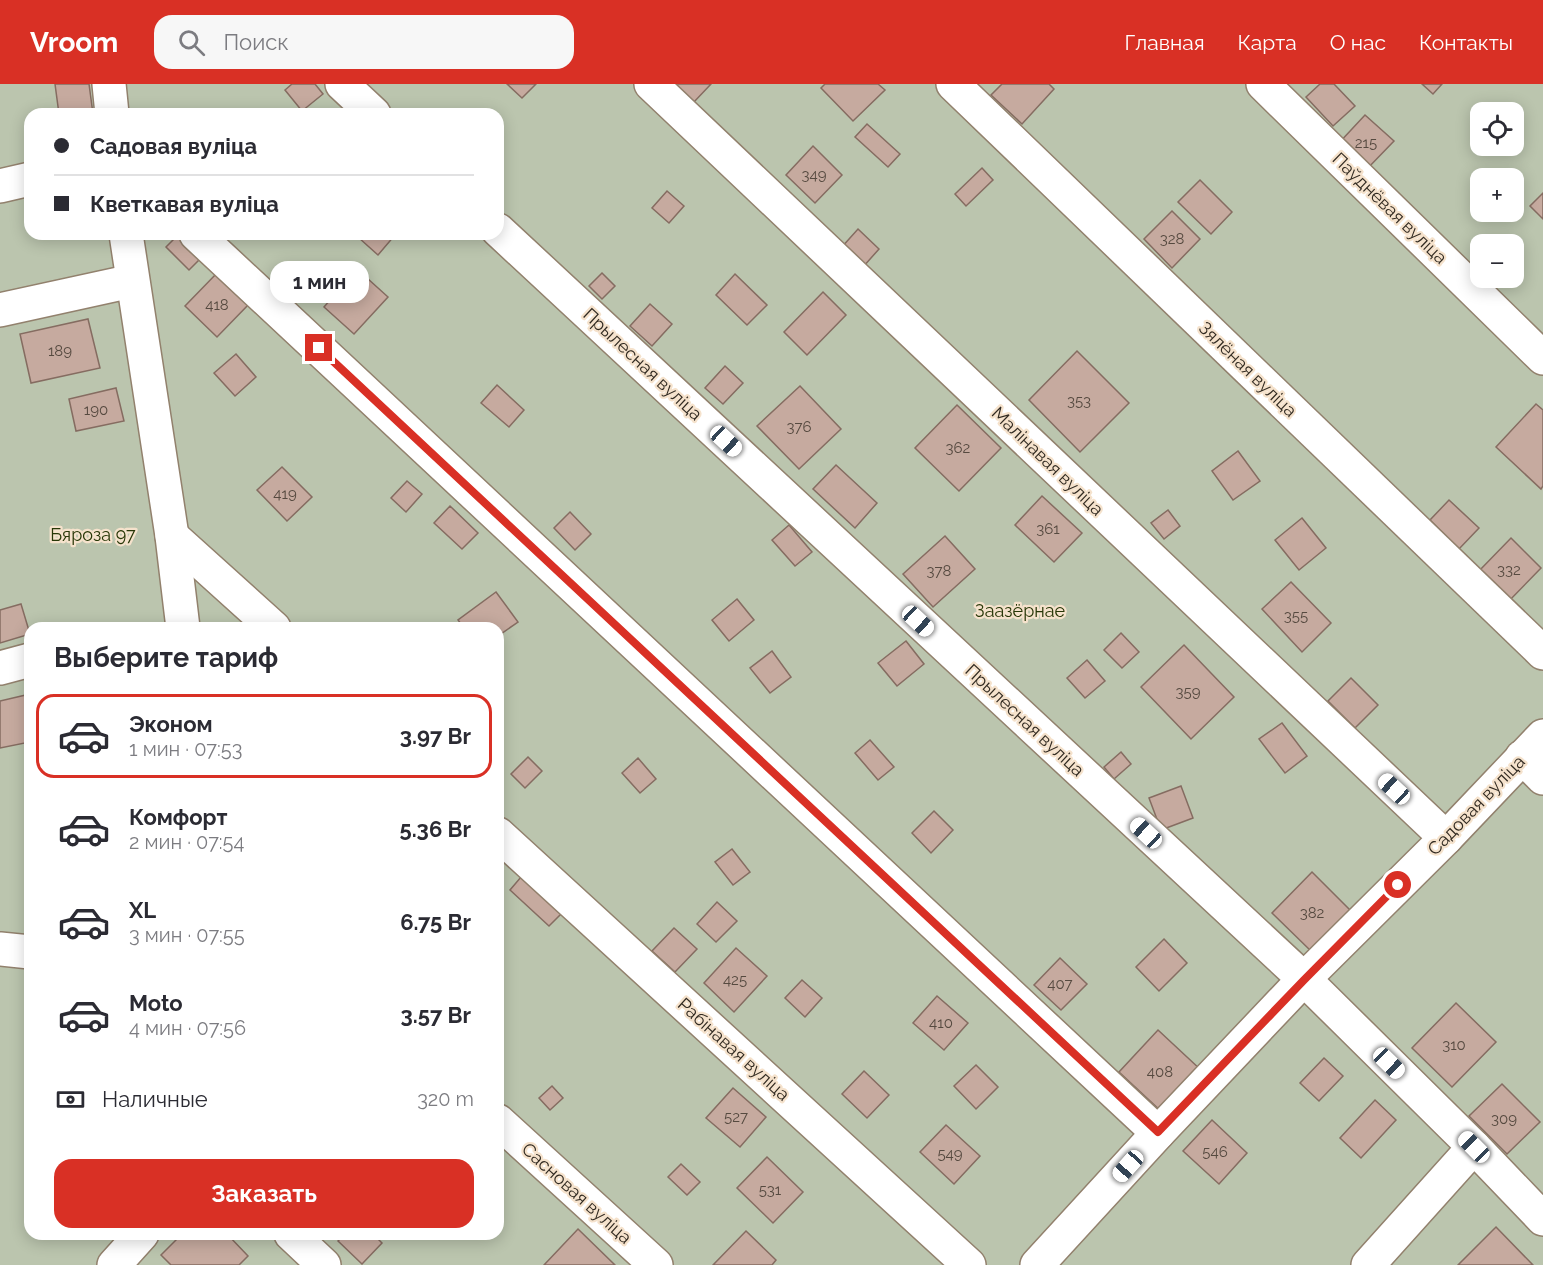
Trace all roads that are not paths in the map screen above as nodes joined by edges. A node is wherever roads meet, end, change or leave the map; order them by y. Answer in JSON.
{"nodes":[{"id":1,"x":109,"y":84,"type":"edge"},
{"id":2,"x":342,"y":84,"type":"edge"},
{"id":3,"x":651,"y":84,"type":"edge"},
{"id":4,"x":953,"y":84,"type":"edge"},
{"id":5,"x":1263,"y":84,"type":"edge"},
{"id":6,"x":111,"y":108,"type":"edge"},
{"id":7,"x":368,"y":108,"type":"edge"},
{"id":8,"x":24,"y":180,"type":"edge"},
{"id":9,"x":0,"y":186,"type":"edge"},
{"id":10,"x":504,"y":236,"type":"edge"},
{"id":11,"x":127,"y":240,"type":"edge"},
{"id":12,"x":202,"y":240,"type":"edge"},
{"id":13,"x":132,"y":281,"type":"junction"},
{"id":14,"x":0,"y":310,"type":"edge"},
{"id":15,"x":1543,"y":358,"type":"edge"},
{"id":16,"x":172,"y":536,"type":"junction"},
{"id":17,"x":174,"y":622,"type":"edge"},
{"id":18,"x":267,"y":622,"type":"edge"},
{"id":19,"x":1543,"y":653,"type":"edge"},
{"id":20,"x":24,"y":662,"type":"edge"},
{"id":21,"x":0,"y":668,"type":"edge"},
{"id":22,"x":1536,"y":757,"type":"edge"},
{"id":23,"x":1446,"y":838,"type":"junction"},
{"id":24,"x":504,"y":839,"type":"edge"},
{"id":25,"x":0,"y":950,"type":"edge"},
{"id":26,"x":24,"y":952,"type":"edge"},
{"id":27,"x":1304,"y":980,"type":"junction"},
{"id":28,"x":504,"y":1127,"type":"edge"},
{"id":29,"x":1158,"y":1132,"type":"junction"},
{"id":30,"x":1474,"y":1147,"type":"junction"},
{"id":31,"x":1543,"y":1219,"type":"edge"},
{"id":32,"x":137,"y":1240,"type":"edge"},
{"id":33,"x":297,"y":1240,"type":"edge"},
{"id":34,"x":114,"y":1265,"type":"edge"},
{"id":35,"x":324,"y":1265,"type":"edge"},
{"id":36,"x":657,"y":1265,"type":"edge"},
{"id":37,"x":969,"y":1265,"type":"edge"},
{"id":38,"x":1037,"y":1265,"type":"edge"},
{"id":39,"x":1368,"y":1265,"type":"edge"}],
"edges":[{"from":1,"to":6,"type":"lane"},
{"from":2,"to":7,"type":"lane"},
{"from":3,"to":23,"type":"lane","name":"Малінавая вуліца"},
{"from":4,"to":19,"type":"lane","name":"Зялёная вуліца"},
{"from":5,"to":15,"type":"lane","name":"Паўднёвая вуліца"},
{"from":8,"to":9,"type":"lane"},
{"from":10,"to":27,"type":"lane","name":"Прылесная вуліца"},
{"from":11,"to":13,"type":"lane"},
{"from":12,"to":29,"type":"lane"},
{"from":13,"to":14,"type":"lane"},
{"from":13,"to":16,"type":"lane"},
{"from":16,"to":17,"type":"lane"},
{"from":16,"to":18,"type":"lane"},
{"from":20,"to":21,"type":"lane"},
{"from":22,"to":23,"type":"lane","name":"Садовая вуліца"},
{"from":23,"to":27,"type":"lane","name":"Садовая вуліца"},
{"from":24,"to":37,"type":"lane","name":"Рабінавая вуліца"},
{"from":25,"to":26,"type":"lane"},
{"from":27,"to":29,"type":"lane","name":"Садовая вуліца"},
{"from":27,"to":30,"type":"lane","name":"Прылесная вуліца"},
{"from":28,"to":36,"type":"lane","name":"Сасновая вуліца"},
{"from":29,"to":38,"type":"lane","name":"Садовая вуліца"},
{"from":30,"to":31,"type":"lane","name":"Прылесная вуліца"},
{"from":30,"to":39,"type":"lane"},
{"from":32,"to":34,"type":"lane"},
{"from":33,"to":35,"type":"lane"}]}
